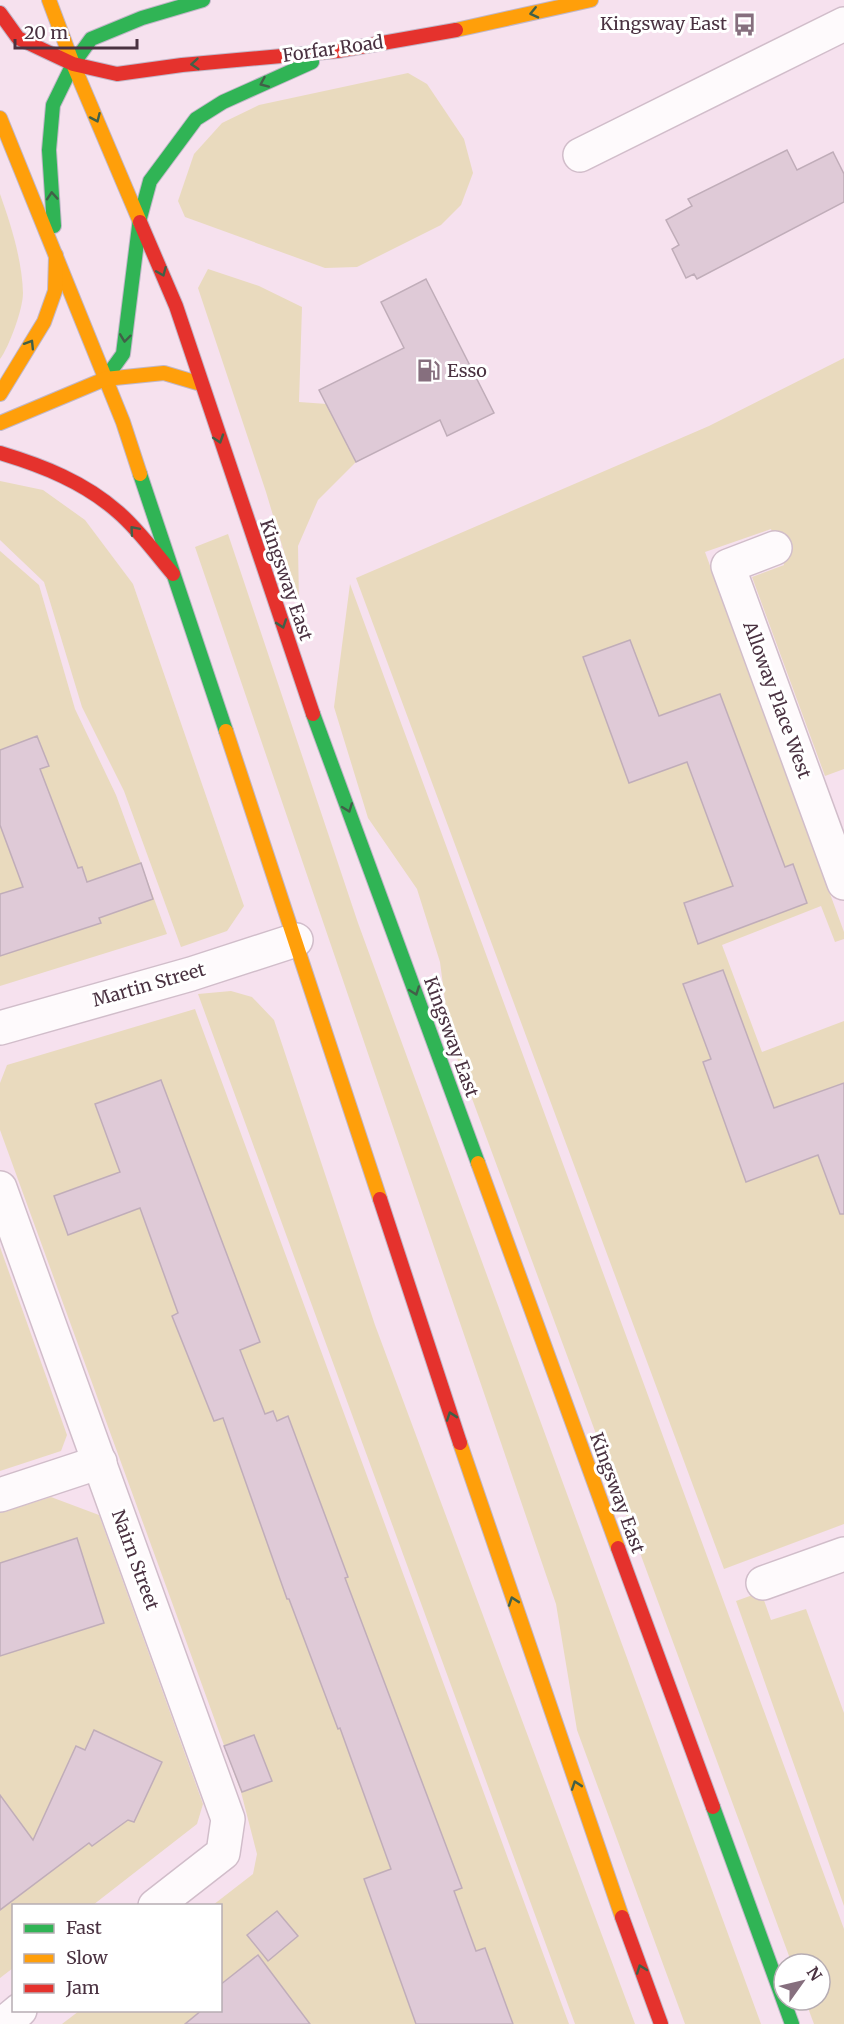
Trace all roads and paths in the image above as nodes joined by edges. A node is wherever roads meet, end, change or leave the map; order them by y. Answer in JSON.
{"nodes":[{"id":1,"x":49,"y":0,"type":"edge"},
{"id":2,"x":203,"y":0,"type":"edge"},
{"id":3,"x":591,"y":0,"type":"edge"},
{"id":4,"x":0,"y":13,"type":"edge"},
{"id":5,"x":844,"y":24,"type":"edge"},
{"id":6,"x":337,"y":51,"type":"junction"},
{"id":7,"x":73,"y":64,"type":"junction"},
{"id":8,"x":0,"y":118,"type":"edge"},
{"id":9,"x":580,"y":154,"type":"dead end"},
{"id":10,"x":140,"y":218,"type":"junction"},
{"id":11,"x":56,"y":255,"type":"junction"},
{"id":12,"x":105,"y":379,"type":"junction"},
{"id":13,"x":201,"y":384,"type":"junction"},
{"id":14,"x":0,"y":394,"type":"edge"},
{"id":15,"x":0,"y":423,"type":"edge"},
{"id":16,"x":0,"y":453,"type":"edge"},
{"id":17,"x":775,"y":548,"type":"dead end"},
{"id":18,"x":173,"y":574,"type":"junction"},
{"id":19,"x":844,"y":883,"type":"edge"},
{"id":20,"x":296,"y":940,"type":"junction"},
{"id":21,"x":0,"y":1028,"type":"edge"},
{"id":22,"x":0,"y":1188,"type":"edge"},
{"id":23,"x":100,"y":1462,"type":"junction"},
{"id":24,"x":0,"y":1495,"type":"edge"},
{"id":25,"x":844,"y":1554,"type":"edge"},
{"id":26,"x":763,"y":1583,"type":"dead end"},
{"id":27,"x":156,"y":1904,"type":"edge"},
{"id":28,"x":18,"y":2012,"type":"edge"},
{"id":29,"x":3,"y":2024,"type":"edge"},
{"id":30,"x":661,"y":2024,"type":"edge"},
{"id":31,"x":792,"y":2024,"type":"edge"}],
"edges":[{"from":1,"to":7,"type":"main road","name":"Kingsway East"},
{"from":2,"to":7,"type":"main road"},
{"from":3,"to":6,"type":"main road","name":"Forfar Road","one_way":true},
{"from":4,"to":7,"type":"main road","name":"Forfar Road"},
{"from":5,"to":9,"type":"street"},
{"from":6,"to":7,"type":"main road","name":"Forfar Road","one_way":true},
{"from":6,"to":10,"type":"main road","one_way":true},
{"from":7,"to":10,"type":"main road","name":"Kingsway East","one_way":true},
{"from":11,"to":7,"type":"main road","one_way":true},
{"from":8,"to":11,"type":"main road"},
{"from":10,"to":12,"type":"main road","one_way":true},
{"from":10,"to":13,"type":"main road","name":"Kingsway East","one_way":true},
{"from":11,"to":12,"type":"main road"},
{"from":14,"to":11,"type":"main road","one_way":true},
{"from":12,"to":13,"type":"main road"},
{"from":12,"to":15,"type":"main road"},
{"from":12,"to":18,"type":"main road"},
{"from":13,"to":31,"type":"main road","name":"Kingsway East","one_way":true},
{"from":18,"to":16,"type":"main road","one_way":true},
{"from":17,"to":19,"type":"street","name":"Alloway Place West"},
{"from":18,"to":20,"type":"main road"},
{"from":20,"to":21,"type":"street","name":"Martin Street"},
{"from":30,"to":20,"type":"main road","one_way":true},
{"from":22,"to":23,"type":"street","name":"Nairn Street"},
{"from":23,"to":24,"type":"street"},
{"from":23,"to":27,"type":"street","name":"Nairn Street"},
{"from":25,"to":26,"type":"street"},
{"from":28,"to":29,"type":"street"}]}
